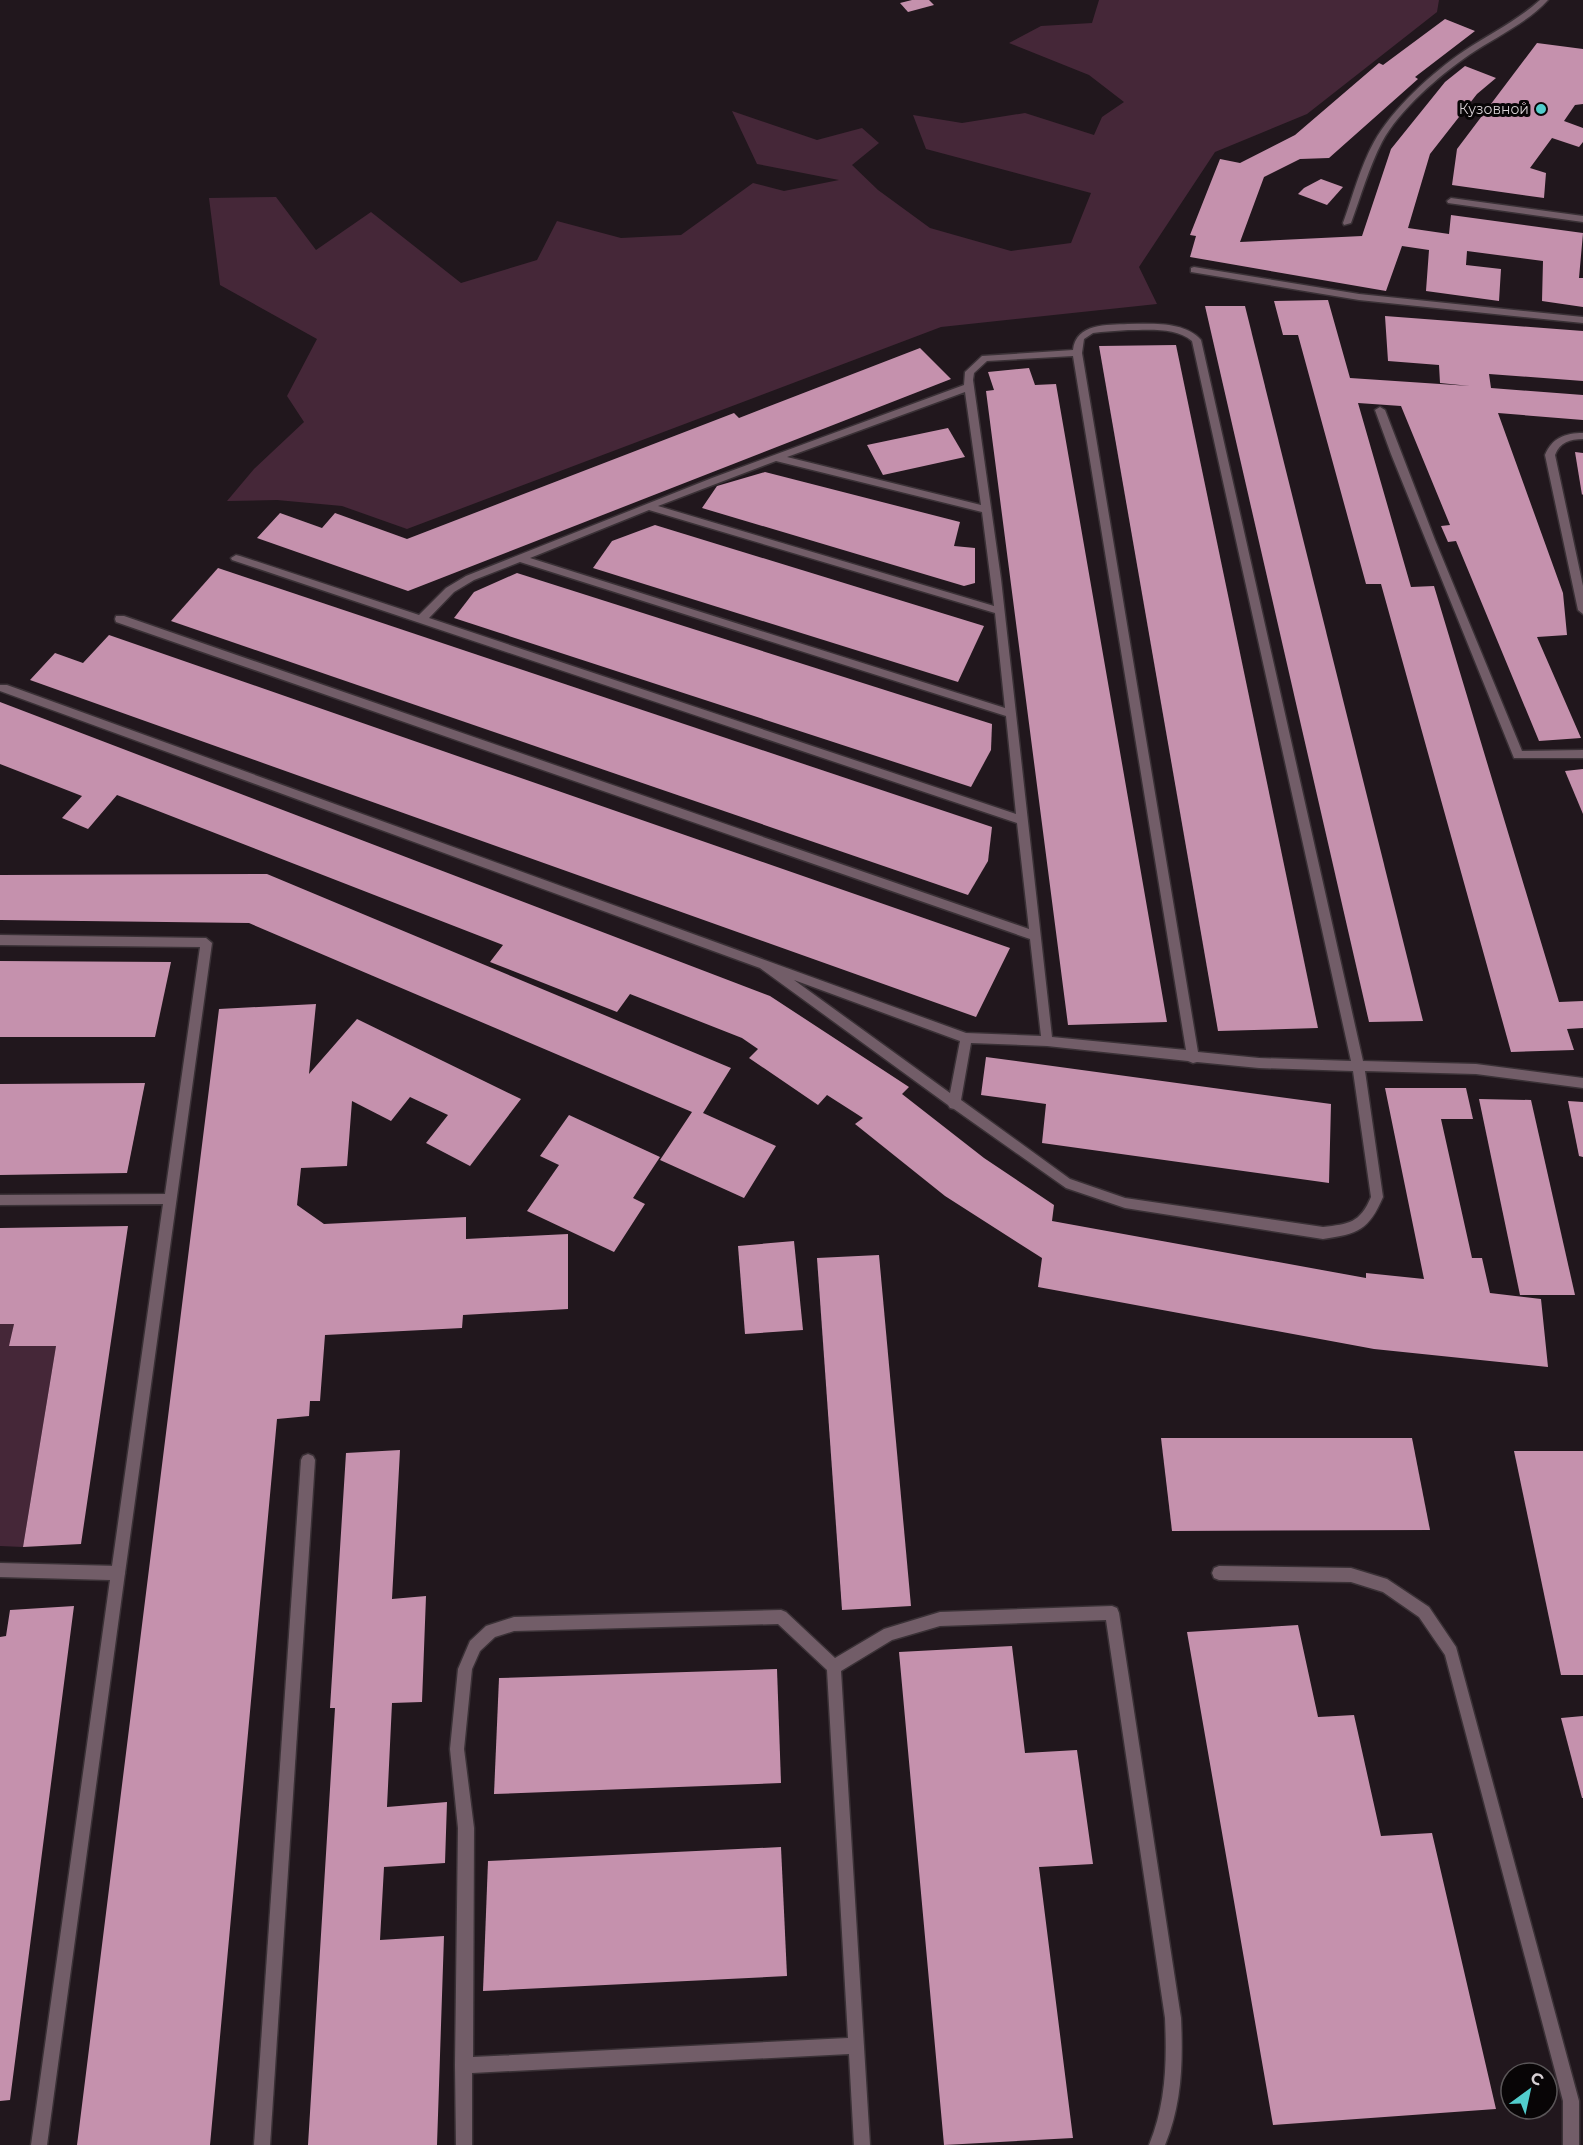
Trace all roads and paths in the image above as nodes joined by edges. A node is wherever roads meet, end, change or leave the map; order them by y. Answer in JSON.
{"nodes":[{"id":1,"x":1544,"y":0,"type":"edge"},
{"id":2,"x":1451,"y":201,"type":"dead end"},
{"id":3,"x":1583,"y":219,"type":"edge"},
{"id":4,"x":1347,"y":223,"type":"dead end"},
{"id":5,"x":1194,"y":270,"type":"dead end"},
{"id":6,"x":1583,"y":320,"type":"edge"},
{"id":7,"x":1077,"y":352,"type":"junction"},
{"id":8,"x":969,"y":387,"type":"junction"},
{"id":9,"x":1380,"y":410,"type":"dead end"},
{"id":10,"x":1583,"y":436,"type":"edge"},
{"id":11,"x":777,"y":458,"type":"junction"},
{"id":12,"x":649,"y":507,"type":"junction"},
{"id":13,"x":987,"y":510,"type":"junction"},
{"id":14,"x":236,"y":558,"type":"dead end"},
{"id":15,"x":520,"y":558,"type":"junction"},
{"id":16,"x":1583,"y":610,"type":"edge"},
{"id":17,"x":999,"y":611,"type":"junction"},
{"id":18,"x":120,"y":619,"type":"dead end"},
{"id":19,"x":421,"y":620,"type":"junction"},
{"id":20,"x":3,"y":688,"type":"dead end"},
{"id":21,"x":1010,"y":713,"type":"junction"},
{"id":22,"x":1583,"y":754,"type":"edge"},
{"id":23,"x":1022,"y":820,"type":"junction"},
{"id":24,"x":1035,"y":936,"type":"junction"},
{"id":25,"x":0,"y":940,"type":"edge"},
{"id":26,"x":763,"y":964,"type":"junction"},
{"id":27,"x":966,"y":1038,"type":"junction"},
{"id":28,"x":1047,"y":1041,"type":"junction"},
{"id":29,"x":1194,"y":1058,"type":"junction"},
{"id":30,"x":1358,"y":1067,"type":"junction"},
{"id":31,"x":1583,"y":1083,"type":"edge"},
{"id":32,"x":954,"y":1104,"type":"junction"},
{"id":33,"x":171,"y":1199,"type":"junction"},
{"id":34,"x":0,"y":1200,"type":"edge"},
{"id":35,"x":308,"y":1460,"type":"dead end"},
{"id":36,"x":0,"y":1570,"type":"edge"},
{"id":37,"x":118,"y":1573,"type":"junction"},
{"id":38,"x":1220,"y":1573,"type":"dead end"},
{"id":39,"x":834,"y":1667,"type":"junction"},
{"id":40,"x":856,"y":2046,"type":"junction"},
{"id":41,"x":463,"y":2065,"type":"junction"},
{"id":42,"x":39,"y":2145,"type":"edge"},
{"id":43,"x":262,"y":2145,"type":"edge"},
{"id":44,"x":464,"y":2145,"type":"edge"},
{"id":45,"x":862,"y":2145,"type":"edge"},
{"id":46,"x":1157,"y":2145,"type":"edge"},
{"id":47,"x":1571,"y":2145,"type":"edge"}],
"edges":[{"from":1,"to":4,"type":"street"},
{"from":2,"to":3,"type":"street"},
{"from":5,"to":6,"type":"street"},
{"from":7,"to":8,"type":"street"},
{"from":7,"to":29,"type":"street"},
{"from":7,"to":30,"type":"street"},
{"from":8,"to":11,"type":"street"},
{"from":8,"to":13,"type":"street"},
{"from":9,"to":22,"type":"street"},
{"from":10,"to":16,"type":"street"},
{"from":11,"to":12,"type":"street"},
{"from":11,"to":13,"type":"street"},
{"from":12,"to":15,"type":"street"},
{"from":12,"to":17,"type":"street"},
{"from":13,"to":17,"type":"street"},
{"from":14,"to":19,"type":"street"},
{"from":15,"to":19,"type":"street"},
{"from":15,"to":21,"type":"street"},
{"from":17,"to":21,"type":"street"},
{"from":18,"to":24,"type":"street"},
{"from":19,"to":23,"type":"street"},
{"from":20,"to":26,"type":"street"},
{"from":21,"to":23,"type":"street"},
{"from":23,"to":24,"type":"street"},
{"from":24,"to":28,"type":"street"},
{"from":25,"to":33,"type":"street"},
{"from":26,"to":27,"type":"street"},
{"from":26,"to":32,"type":"street"},
{"from":27,"to":28,"type":"street"},
{"from":27,"to":32,"type":"street"},
{"from":28,"to":29,"type":"street"},
{"from":29,"to":30,"type":"street"},
{"from":30,"to":31,"type":"street"},
{"from":30,"to":32,"type":"street"},
{"from":33,"to":34,"type":"street"},
{"from":33,"to":37,"type":"street"},
{"from":35,"to":43,"type":"street"},
{"from":36,"to":37,"type":"street"},
{"from":37,"to":42,"type":"street"},
{"from":38,"to":47,"type":"street"},
{"from":39,"to":40,"type":"street"},
{"from":39,"to":41,"type":"street"},
{"from":39,"to":46,"type":"street"},
{"from":40,"to":41,"type":"street"},
{"from":40,"to":45,"type":"street"},
{"from":41,"to":44,"type":"street"}]}
